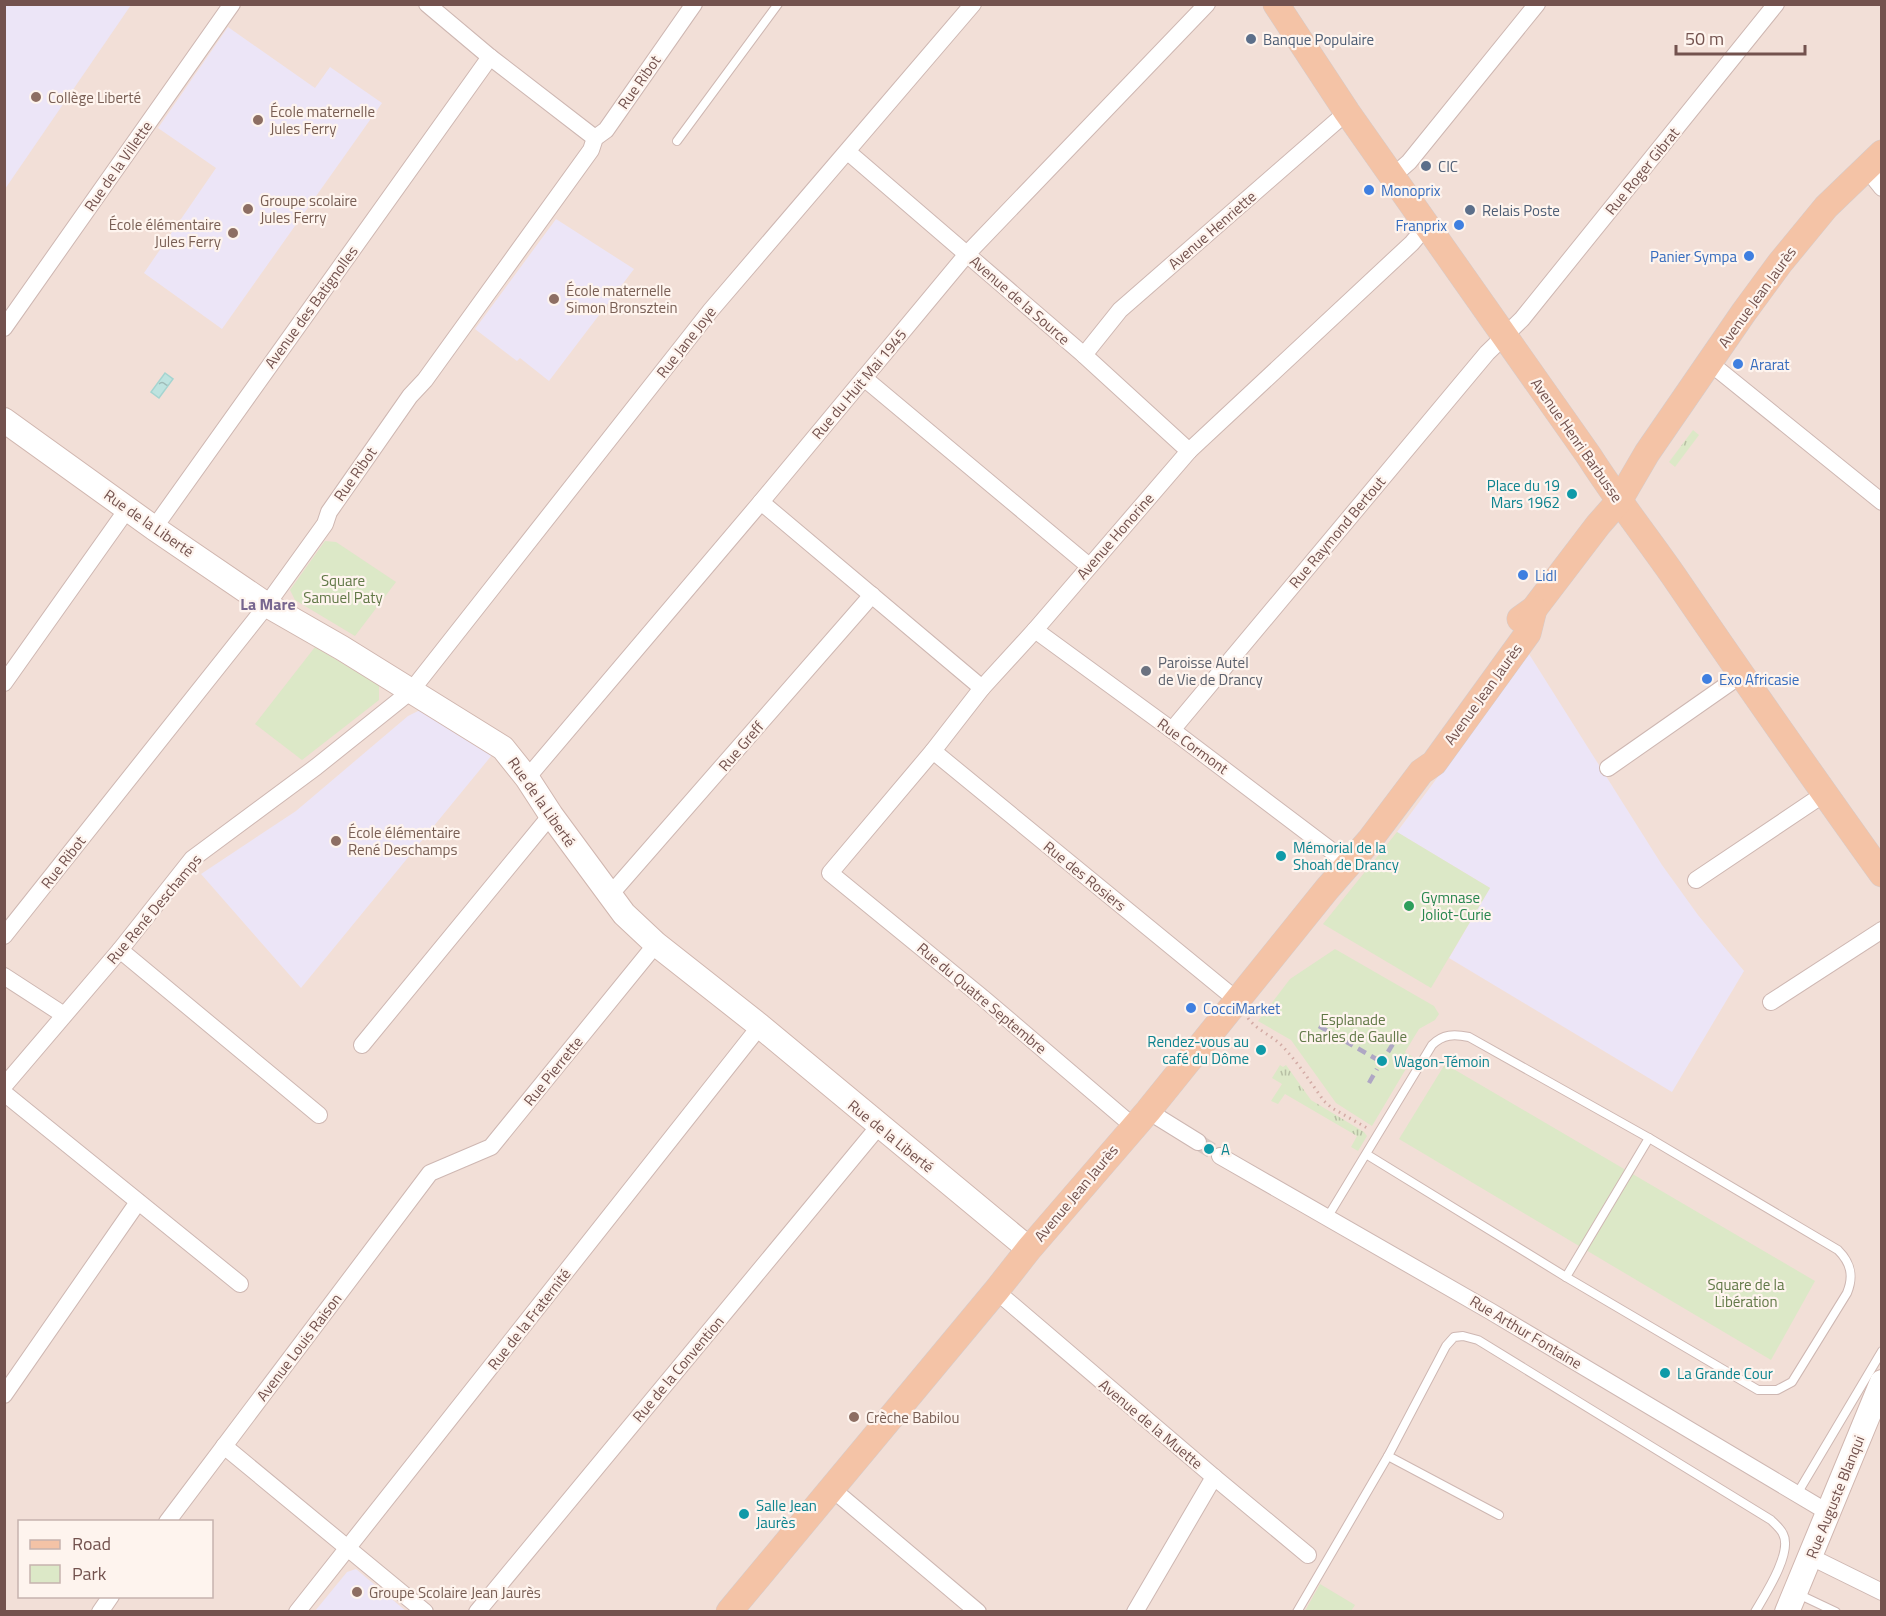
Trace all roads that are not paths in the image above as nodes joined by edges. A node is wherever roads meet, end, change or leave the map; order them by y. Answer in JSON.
{"nodes":[{"id":1,"x":232,"y":4,"type":"edge"},
{"id":2,"x":427,"y":4,"type":"edge"},
{"id":3,"x":694,"y":4,"type":"edge"},
{"id":4,"x":778,"y":4,"type":"edge"},
{"id":5,"x":973,"y":4,"type":"edge"},
{"id":6,"x":1207,"y":4,"type":"edge"},
{"id":7,"x":1276,"y":4,"type":"edge"},
{"id":8,"x":1537,"y":4,"type":"edge"},
{"id":9,"x":1776,"y":4,"type":"edge"},
{"id":10,"x":490,"y":57,"type":"junction"},
{"id":11,"x":1347,"y":112,"type":"junction"},
{"id":12,"x":595,"y":138,"type":"junction"},
{"id":13,"x":677,"y":141,"type":"dead end"},
{"id":14,"x":848,"y":152,"type":"junction"},
{"id":15,"x":1874,"y":160,"type":"edge"},
{"id":16,"x":1393,"y":176,"type":"junction"},
{"id":17,"x":1881,"y":188,"type":"edge"},
{"id":18,"x":1427,"y":225,"type":"junction"},
{"id":19,"x":967,"y":254,"type":"junction"},
{"id":20,"x":4,"y":328,"type":"edge"},
{"id":21,"x":1504,"y":336,"type":"junction"},
{"id":22,"x":1084,"y":355,"type":"junction"},
{"id":23,"x":1710,"y":363,"type":"junction"},
{"id":24,"x":864,"y":378,"type":"junction"},
{"id":25,"x":4,"y":420,"type":"edge"},
{"id":26,"x":1189,"y":451,"type":"junction"},
{"id":27,"x":1619,"y":501,"type":"junction"},
{"id":28,"x":761,"y":502,"type":"junction"},
{"id":29,"x":1881,"y":502,"type":"edge"},
{"id":30,"x":128,"y":508,"type":"junction"},
{"id":31,"x":154,"y":528,"type":"junction"},
{"id":32,"x":1089,"y":566,"type":"junction"},
{"id":33,"x":872,"y":595,"type":"junction"},
{"id":34,"x":267,"y":605,"type":"junction"},
{"id":35,"x":1035,"y":630,"type":"junction"},
{"id":36,"x":1741,"y":675,"type":"junction"},
{"id":37,"x":4,"y":683,"type":"edge"},
{"id":38,"x":982,"y":688,"type":"junction"},
{"id":39,"x":411,"y":691,"type":"junction"},
{"id":40,"x":1172,"y":730,"type":"junction"},
{"id":41,"x":933,"y":751,"type":"junction"},
{"id":42,"x":1608,"y":768,"type":"dead end"},
{"id":43,"x":527,"y":778,"type":"junction"},
{"id":44,"x":1824,"y":794,"type":"junction"},
{"id":45,"x":551,"y":815,"type":"junction"},
{"id":46,"x":1349,"y":864,"type":"junction"},
{"id":47,"x":830,"y":873,"type":"joint"},
{"id":48,"x":1881,"y":874,"type":"edge"},
{"id":49,"x":1696,"y":880,"type":"dead end"},
{"id":50,"x":607,"y":893,"type":"junction"},
{"id":51,"x":1881,"y":930,"type":"edge"},
{"id":52,"x":4,"y":936,"type":"edge"},
{"id":53,"x":656,"y":944,"type":"junction"},
{"id":54,"x":120,"y":950,"type":"junction"},
{"id":55,"x":4,"y":976,"type":"edge"},
{"id":56,"x":1238,"y":1001,"type":"junction"},
{"id":57,"x":1771,"y":1002,"type":"dead end"},
{"id":58,"x":64,"y":1015,"type":"junction"},
{"id":59,"x":760,"y":1026,"type":"junction"},
{"id":60,"x":362,"y":1045,"type":"dead end"},
{"id":61,"x":4,"y":1086,"type":"edge"},
{"id":62,"x":4,"y":1093,"type":"edge"},
{"id":63,"x":319,"y":1115,"type":"dead end"},
{"id":64,"x":1140,"y":1118,"type":"junction"},
{"id":65,"x":879,"y":1126,"type":"junction"},
{"id":66,"x":1649,"y":1138,"type":"junction"},
{"id":67,"x":1198,"y":1142,"type":"tunnel mouth"},
{"id":68,"x":1366,"y":1154,"type":"junction"},
{"id":69,"x":1220,"y":1156,"type":"tunnel mouth"},
{"id":70,"x":430,"y":1173,"type":"joint"},
{"id":71,"x":138,"y":1202,"type":"junction"},
{"id":72,"x":1327,"y":1218,"type":"junction"},
{"id":73,"x":1029,"y":1249,"type":"junction"},
{"id":74,"x":1566,"y":1277,"type":"junction"},
{"id":75,"x":240,"y":1284,"type":"dead end"},
{"id":76,"x":996,"y":1291,"type":"junction"},
{"id":77,"x":1881,"y":1351,"type":"edge"},
{"id":78,"x":1881,"y":1382,"type":"edge"},
{"id":79,"x":4,"y":1395,"type":"edge"},
{"id":80,"x":224,"y":1446,"type":"junction"},
{"id":81,"x":1388,"y":1456,"type":"junction"},
{"id":82,"x":1214,"y":1477,"type":"junction"},
{"id":83,"x":831,"y":1488,"type":"junction"},
{"id":84,"x":1797,"y":1494,"type":"junction"},
{"id":85,"x":1829,"y":1513,"type":"junction"},
{"id":86,"x":1499,"y":1515,"type":"dead end"},
{"id":87,"x":168,"y":1520,"type":"edge"},
{"id":88,"x":347,"y":1549,"type":"junction"},
{"id":89,"x":1308,"y":1555,"type":"dead end"},
{"id":90,"x":1811,"y":1557,"type":"junction"},
{"id":91,"x":1881,"y":1592,"type":"edge"},
{"id":92,"x":110,"y":1598,"type":"edge"},
{"id":93,"x":1791,"y":1602,"type":"edge"},
{"id":94,"x":100,"y":1611,"type":"edge"},
{"id":95,"x":297,"y":1611,"type":"edge"},
{"id":96,"x":425,"y":1611,"type":"edge"},
{"id":97,"x":477,"y":1611,"type":"edge"},
{"id":98,"x":729,"y":1611,"type":"edge"},
{"id":99,"x":978,"y":1611,"type":"edge"},
{"id":100,"x":1135,"y":1611,"type":"edge"},
{"id":101,"x":1297,"y":1611,"type":"edge"},
{"id":102,"x":1755,"y":1611,"type":"edge"},
{"id":103,"x":1836,"y":1611,"type":"edge"}],
"edges":[{"from":1,"to":20,"type":"street","name":"Rue de la Villette"},
{"from":2,"to":10,"type":"street"},
{"from":3,"to":12,"type":"street","name":"Rue Ribot"},
{"from":4,"to":13,"type":"lane"},
{"from":5,"to":14,"type":"street","name":"Rue Jane Joye"},
{"from":6,"to":19,"type":"street","name":"Rue du Huit Mai 1945"},
{"from":7,"to":11,"type":"main road","name":"Avenue Henri Barbusse"},
{"from":8,"to":16,"type":"street"},
{"from":9,"to":21,"type":"street","name":"Rue Roger Gibrat"},
{"from":10,"to":12,"type":"street"},
{"from":10,"to":31,"type":"street","name":"Avenue des Batignolles"},
{"from":11,"to":16,"type":"main road","name":"Avenue Henri Barbusse"},
{"from":11,"to":22,"type":"street","name":"Avenue Henriette"},
{"from":12,"to":34,"type":"street","name":"Rue Ribot"},
{"from":14,"to":19,"type":"street","name":"Avenue de la Source"},
{"from":14,"to":39,"type":"street","name":"Rue Jane Joye"},
{"from":15,"to":17,"type":"street"},
{"from":15,"to":23,"type":"main road","name":"Avenue Jean Jaurès"},
{"from":16,"to":18,"type":"main road","name":"Avenue Henri Barbusse"},
{"from":18,"to":21,"type":"main road","name":"Avenue Henri Barbusse"},
{"from":18,"to":26,"type":"street","name":"Avenue Honorine"},
{"from":19,"to":22,"type":"street","name":"Avenue de la Source"},
{"from":19,"to":24,"type":"street","name":"Rue du Huit Mai 1945"},
{"from":21,"to":27,"type":"main road","name":"Avenue Henri Barbusse"},
{"from":21,"to":40,"type":"street","name":"Rue Raymond Bertout"},
{"from":22,"to":26,"type":"street","name":"Avenue de la Source"},
{"from":23,"to":27,"type":"main road","name":"Avenue Jean Jaurès"},
{"from":23,"to":29,"type":"street"},
{"from":24,"to":28,"type":"street","name":"Rue du Huit Mai 1945"},
{"from":24,"to":32,"type":"street"},
{"from":25,"to":30,"type":"street","name":"Rue de la Liberté"},
{"from":26,"to":32,"type":"street","name":"Avenue Honorine"},
{"from":27,"to":36,"type":"main road","name":"Avenue Henri Barbusse"},
{"from":27,"to":46,"type":"main road","name":"Avenue Jean Jaurès"},
{"from":28,"to":33,"type":"street"},
{"from":28,"to":43,"type":"street","name":"Rue du Huit Mai 1945"},
{"from":30,"to":31,"type":"street","name":"Rue de la Liberté"},
{"from":30,"to":37,"type":"street"},
{"from":31,"to":34,"type":"street","name":"Rue de la Liberté"},
{"from":32,"to":35,"type":"street","name":"Avenue Honorine"},
{"from":33,"to":38,"type":"street"},
{"from":33,"to":50,"type":"street","name":"Rue Greff"},
{"from":34,"to":39,"type":"street","name":"Rue de la Liberté"},
{"from":34,"to":52,"type":"street","name":"Rue Ribot"},
{"from":35,"to":38,"type":"street","name":"Avenue Honorine"},
{"from":35,"to":40,"type":"street","name":"Rue Cormont"},
{"from":36,"to":42,"type":"street"},
{"from":36,"to":44,"type":"main road","name":"Avenue Henri Barbusse"},
{"from":38,"to":41,"type":"street","name":"Avenue Honorine"},
{"from":39,"to":43,"type":"street","name":"Rue de la Liberté"},
{"from":39,"to":54,"type":"street","name":"Rue René Deschamps"},
{"from":40,"to":46,"type":"street","name":"Rue Cormont"},
{"from":41,"to":47,"type":"street","name":"Avenue Honorine"},
{"from":41,"to":56,"type":"street","name":"Rue des Rosiers"},
{"from":43,"to":45,"type":"street","name":"Rue de la Liberté"},
{"from":44,"to":48,"type":"main road","name":"Avenue Henri Barbusse"},
{"from":44,"to":49,"type":"street"},
{"from":45,"to":50,"type":"street","name":"Rue de la Liberté"},
{"from":45,"to":60,"type":"street"},
{"from":46,"to":56,"type":"main road","name":"Avenue Jean Jaurès"},
{"from":47,"to":64,"type":"street","name":"Rue du Quatre Septembre"},
{"from":50,"to":53,"type":"street","name":"Rue de la Liberté"},
{"from":51,"to":57,"type":"street"},
{"from":53,"to":59,"type":"street","name":"Rue de la Liberté"},
{"from":53,"to":70,"type":"street","name":"Rue Pierrette"},
{"from":54,"to":58,"type":"street","name":"Rue René Deschamps"},
{"from":54,"to":63,"type":"street"},
{"from":55,"to":58,"type":"street"},
{"from":56,"to":64,"type":"main road","name":"Avenue Jean Jaurès"},
{"from":58,"to":61,"type":"street","name":"Rue René Deschamps"},
{"from":59,"to":65,"type":"street","name":"Rue de la Liberté"},
{"from":59,"to":88,"type":"street","name":"Rue de la Fraternité"},
{"from":62,"to":71,"type":"street"},
{"from":64,"to":67,"type":"street"},
{"from":64,"to":73,"type":"main road","name":"Avenue Jean Jaurès"},
{"from":65,"to":73,"type":"street","name":"Rue de la Liberté"},
{"from":65,"to":97,"type":"street","name":"Rue de la Convention"},
{"from":66,"to":68,"type":"lane"},
{"from":66,"to":74,"type":"lane"},
{"from":66,"to":74,"type":"lane"},
{"from":68,"to":72,"type":"lane"},
{"from":68,"to":74,"type":"lane"},
{"from":69,"to":72,"type":"street","name":"Rue Arthur Fontaine"},
{"from":70,"to":80,"type":"street","name":"Avenue Louis Raison"},
{"from":71,"to":75,"type":"street"},
{"from":71,"to":79,"type":"street"},
{"from":72,"to":84,"type":"street","name":"Rue Arthur Fontaine"},
{"from":73,"to":76,"type":"main road","name":"Avenue Jean Jaurès"},
{"from":76,"to":82,"type":"street","name":"Avenue de la Muette"},
{"from":76,"to":83,"type":"main road","name":"Avenue Jean Jaurès"},
{"from":77,"to":84,"type":"lane"},
{"from":78,"to":85,"type":"street","name":"Rue Auguste Blanqui"},
{"from":80,"to":87,"type":"street","name":"Avenue Louis Raison"},
{"from":80,"to":88,"type":"street"},
{"from":81,"to":86,"type":"lane"},
{"from":81,"to":101,"type":"lane"},
{"from":81,"to":102,"type":"lane"},
{"from":82,"to":89,"type":"street","name":"Avenue de la Muette"},
{"from":82,"to":100,"type":"street"},
{"from":83,"to":98,"type":"main road","name":"Avenue Jean Jaurès"},
{"from":83,"to":99,"type":"street"},
{"from":84,"to":85,"type":"street","name":"Rue Arthur Fontaine"},
{"from":85,"to":90,"type":"street","name":"Rue Auguste Blanqui"},
{"from":88,"to":95,"type":"street","name":"Rue de la Fraternité"},
{"from":88,"to":96,"type":"street"},
{"from":90,"to":91,"type":"street"},
{"from":90,"to":93,"type":"street","name":"Rue Auguste Blanqui"},
{"from":92,"to":94,"type":"street"},
{"from":93,"to":103,"type":"lane"}]}
